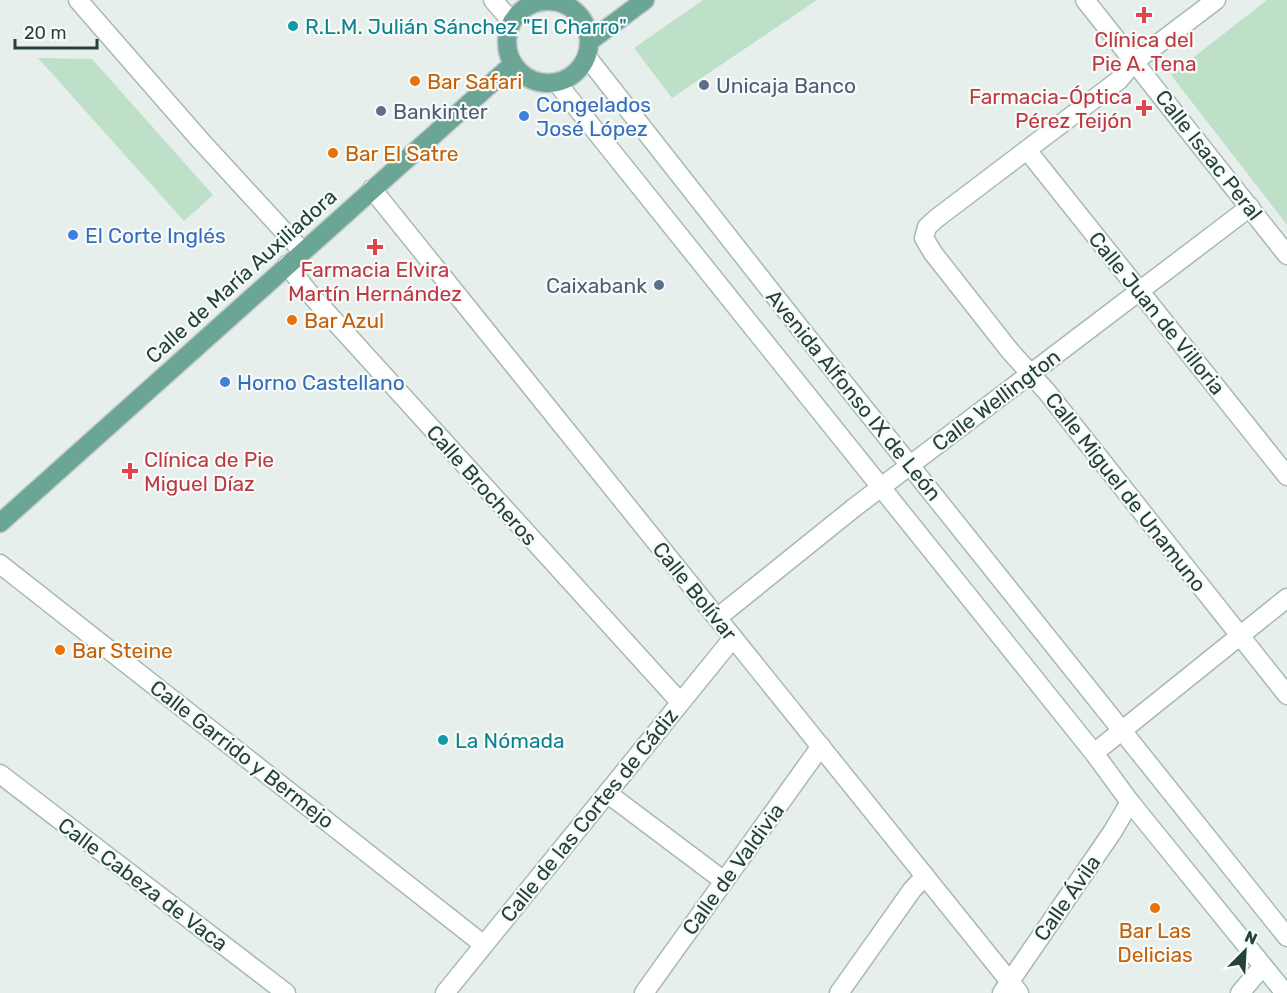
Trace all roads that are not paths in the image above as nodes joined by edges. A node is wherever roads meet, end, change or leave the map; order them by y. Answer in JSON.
{"nodes":[{"id":1,"x":78,"y":0,"type":"edge"},
{"id":2,"x":493,"y":0,"type":"edge"},
{"id":3,"x":645,"y":0,"type":"edge"},
{"id":4,"x":1085,"y":0,"type":"edge"},
{"id":5,"x":1216,"y":0,"type":"edge"},
{"id":6,"x":540,"y":1,"type":"edge"},
{"id":7,"x":575,"y":3,"type":"edge"},
{"id":8,"x":512,"y":22,"type":"junction"},
{"id":9,"x":588,"y":49,"type":"junction"},
{"id":10,"x":1134,"y":62,"type":"junction"},
{"id":11,"x":513,"y":64,"type":"junction"},
{"id":12,"x":557,"y":83,"type":"junction"},
{"id":13,"x":1027,"y":150,"type":"junction"},
{"id":14,"x":372,"y":189,"type":"junction"},
{"id":15,"x":1250,"y":207,"type":"junction"},
{"id":16,"x":302,"y":251,"type":"junction"},
{"id":17,"x":1287,"y":255,"type":"edge"},
{"id":18,"x":287,"y":265,"type":"junction"},
{"id":19,"x":1138,"y":291,"type":"junction"},
{"id":20,"x":1030,"y":374,"type":"junction"},
{"id":21,"x":910,"y":465,"type":"junction"},
{"id":22,"x":1287,"y":476,"type":"edge"},
{"id":23,"x":881,"y":487,"type":"junction"},
{"id":24,"x":0,"y":523,"type":"edge"},
{"id":25,"x":0,"y":564,"type":"edge"},
{"id":26,"x":1287,"y":598,"type":"edge"},
{"id":27,"x":717,"y":618,"type":"junction"},
{"id":28,"x":1240,"y":636,"type":"junction"},
{"id":29,"x":733,"y":638,"type":"junction"},
{"id":30,"x":1287,"y":695,"type":"edge"},
{"id":31,"x":680,"y":702,"type":"junction"},
{"id":32,"x":1121,"y":731,"type":"junction"},
{"id":33,"x":822,"y":746,"type":"junction"},
{"id":34,"x":1094,"y":753,"type":"junction"},
{"id":35,"x":0,"y":774,"type":"edge"},
{"id":36,"x":607,"y":793,"type":"junction"},
{"id":37,"x":1130,"y":802,"type":"junction"},
{"id":38,"x":925,"y":876,"type":"junction"},
{"id":39,"x":724,"y":881,"type":"junction"},
{"id":40,"x":1287,"y":937,"type":"edge"},
{"id":41,"x":484,"y":945,"type":"junction"},
{"id":42,"x":1263,"y":966,"type":"junction"},
{"id":43,"x":1010,"y":989,"type":"edge"},
{"id":44,"x":286,"y":993,"type":"edge"},
{"id":45,"x":445,"y":993,"type":"edge"},
{"id":46,"x":644,"y":993,"type":"edge"},
{"id":47,"x":839,"y":993,"type":"edge"},
{"id":48,"x":1240,"y":993,"type":"edge"},
{"id":49,"x":1285,"y":993,"type":"edge"}],
"edges":[{"from":1,"to":16,"type":"street"},
{"from":2,"to":8,"type":"street"},
{"from":3,"to":9,"type":"main road"},
{"from":4,"to":10,"type":"street","name":"Calle Isaac Peral"},
{"from":5,"to":10,"type":"street"},
{"from":6,"to":7,"type":"main road"},
{"from":6,"to":8,"type":"main road"},
{"from":7,"to":9,"type":"main road"},
{"from":8,"to":11,"type":"main road"},
{"from":9,"to":12,"type":"main road"},
{"from":9,"to":21,"type":"street","name":"Avenida Alfonso IX de León"},
{"from":10,"to":13,"type":"street"},
{"from":10,"to":15,"type":"street","name":"Calle Isaac Peral"},
{"from":11,"to":12,"type":"main road"},
{"from":11,"to":14,"type":"main road","name":"Calle de María Auxiliadora"},
{"from":12,"to":23,"type":"street","name":"Avenida Alfonso IX de León"},
{"from":13,"to":19,"type":"street","name":"Calle Juan de Villoria"},
{"from":13,"to":20,"type":"street","name":"Calle Miguel de Unamuno"},
{"from":14,"to":16,"type":"main road","name":"Calle de María Auxiliadora"},
{"from":14,"to":27,"type":"street","name":"Calle Bolívar"},
{"from":15,"to":17,"type":"street","name":"Calle Isaac Peral"},
{"from":15,"to":19,"type":"street","name":"Calle Wellington"},
{"from":16,"to":18,"type":"main road","name":"Calle de María Auxiliadora"},
{"from":18,"to":24,"type":"main road","name":"Calle de María Auxiliadora"},
{"from":18,"to":31,"type":"street","name":"Calle Brocheros"},
{"from":19,"to":20,"type":"street","name":"Calle Wellington"},
{"from":19,"to":22,"type":"street","name":"Calle Juan de Villoria"},
{"from":20,"to":21,"type":"street","name":"Calle Wellington"},
{"from":20,"to":28,"type":"street","name":"Calle Miguel de Unamuno"},
{"from":21,"to":23,"type":"street","name":"Calle Wellington"},
{"from":21,"to":32,"type":"street","name":"Avenida Alfonso IX de León"},
{"from":23,"to":27,"type":"street","name":"Calle Wellington"},
{"from":23,"to":34,"type":"street","name":"Avenida Alfonso IX de León"},
{"from":25,"to":41,"type":"street","name":"Calle Garrido y Bermejo"},
{"from":26,"to":28,"type":"street"},
{"from":27,"to":29,"type":"street","name":"Calle Bolívar"},
{"from":28,"to":30,"type":"street","name":"Calle Miguel de Unamuno"},
{"from":28,"to":32,"type":"street"},
{"from":29,"to":31,"type":"street","name":"Calle de las Cortes de Cádiz"},
{"from":29,"to":33,"type":"street","name":"Calle Bolívar"},
{"from":31,"to":36,"type":"street","name":"Calle de las Cortes de Cádiz"},
{"from":32,"to":34,"type":"street"},
{"from":32,"to":40,"type":"street","name":"Avenida Alfonso IX de León"},
{"from":33,"to":38,"type":"street","name":"Calle Bolívar"},
{"from":33,"to":39,"type":"street","name":"Calle de Valdivia"},
{"from":34,"to":37,"type":"street","name":"Avenida Alfonso IX de León"},
{"from":35,"to":44,"type":"street","name":"Calle Cabeza de Vaca"},
{"from":36,"to":39,"type":"street"},
{"from":36,"to":41,"type":"street","name":"Calle de las Cortes de Cádiz"},
{"from":37,"to":42,"type":"street","name":"Avenida Alfonso IX de León"},
{"from":37,"to":43,"type":"street","name":"Calle Ávila"},
{"from":38,"to":43,"type":"street","name":"Calle Bolívar"},
{"from":38,"to":47,"type":"street"},
{"from":39,"to":46,"type":"street","name":"Calle de Valdivia"},
{"from":41,"to":45,"type":"street","name":"Calle de las Cortes de Cádiz"},
{"from":42,"to":48,"type":"street"},
{"from":42,"to":49,"type":"street","name":"Avenida Alfonso IX de León"}]}
